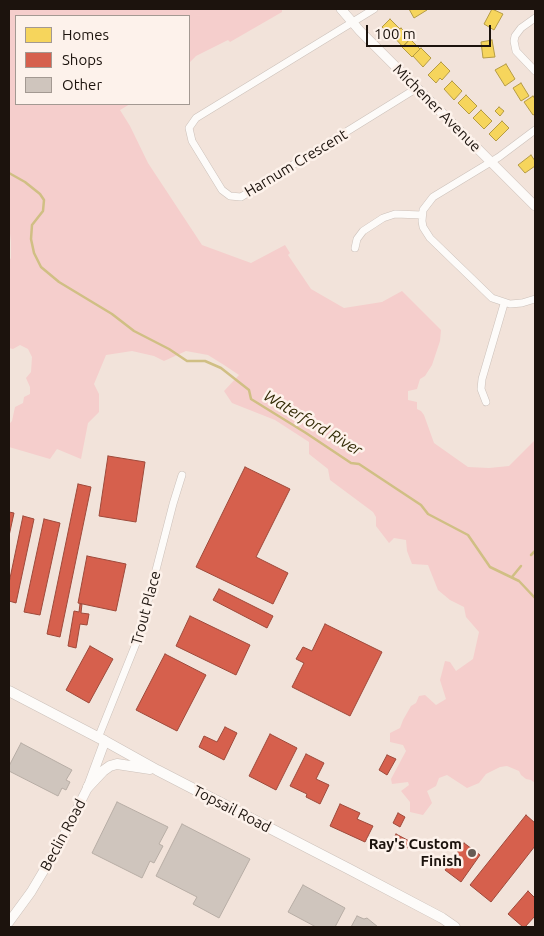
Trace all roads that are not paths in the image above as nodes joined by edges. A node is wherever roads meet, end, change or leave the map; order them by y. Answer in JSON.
{"nodes":[{"id":1,"x":341,"y":9,"type":"edge"},
{"id":2,"x":374,"y":9,"type":"edge"},
{"id":3,"x":535,"y":18,"type":"edge"},
{"id":4,"x":352,"y":22,"type":"junction"},
{"id":5,"x":535,"y":71,"type":"edge"},
{"id":6,"x":417,"y":88,"type":"junction"},
{"id":7,"x":535,"y":130,"type":"edge"},
{"id":8,"x":490,"y":162,"type":"junction"},
{"id":9,"x":535,"y":206,"type":"edge"},
{"id":10,"x":422,"y":215,"type":"junction"},
{"id":11,"x":355,"y":248,"type":"dead end"},
{"id":12,"x":535,"y":299,"type":"edge"},
{"id":13,"x":504,"y":304,"type":"junction"},
{"id":14,"x":486,"y":402,"type":"dead end"},
{"id":15,"x":182,"y":475,"type":"dead end"},
{"id":16,"x":9,"y":691,"type":"edge"},
{"id":17,"x":102,"y":740,"type":"junction"},
{"id":18,"x":157,"y":770,"type":"junction"},
{"id":19,"x":88,"y":787,"type":"junction"},
{"id":20,"x":9,"y":922,"type":"edge"},
{"id":21,"x":455,"y":927,"type":"edge"}],
"edges":[{"from":1,"to":4,"type":"street","name":"Michener Avenue"},
{"from":2,"to":4,"type":"street"},
{"from":3,"to":5,"type":"street"},
{"from":4,"to":6,"type":"street","name":"Michener Avenue"},
{"from":4,"to":6,"type":"street","name":"Harnum Crescent"},
{"from":6,"to":8,"type":"street","name":"Michener Avenue"},
{"from":7,"to":8,"type":"street"},
{"from":8,"to":9,"type":"street","name":"Michener Avenue"},
{"from":8,"to":10,"type":"street"},
{"from":10,"to":11,"type":"street"},
{"from":10,"to":13,"type":"street"},
{"from":12,"to":13,"type":"street"},
{"from":13,"to":14,"type":"street"},
{"from":15,"to":17,"type":"street","name":"Trout Place"},
{"from":16,"to":17,"type":"main road","name":"Topsail Road"},
{"from":17,"to":18,"type":"main road","name":"Topsail Road"},
{"from":17,"to":19,"type":"street","name":"Beclin Road"},
{"from":18,"to":19,"type":"main road"},
{"from":18,"to":21,"type":"main road","name":"Topsail Road"},
{"from":19,"to":20,"type":"street","name":"Beclin Road"}]}
